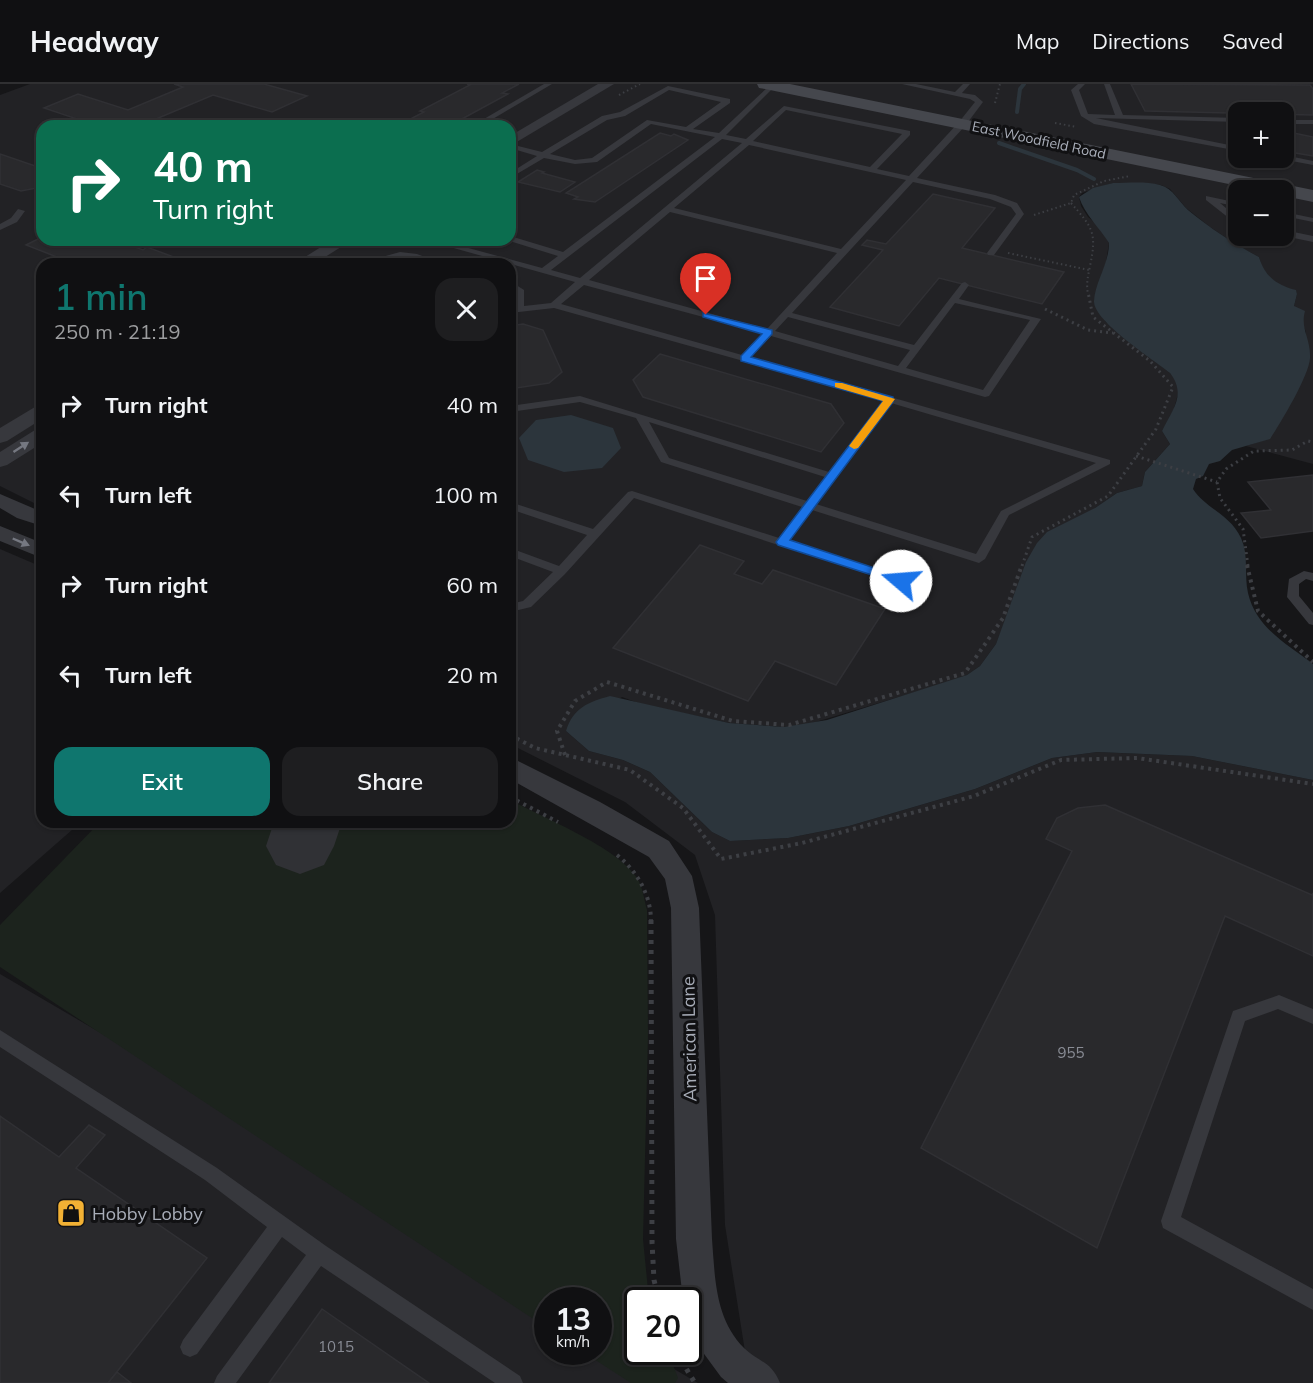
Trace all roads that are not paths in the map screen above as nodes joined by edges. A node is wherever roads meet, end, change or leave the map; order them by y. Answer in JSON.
{"nodes":[{"id":1,"x":549,"y":84,"type":"edge"},
{"id":2,"x":607,"y":84,"type":"edge"},
{"id":3,"x":806,"y":84,"type":"edge"},
{"id":4,"x":905,"y":84,"type":"edge"},
{"id":5,"x":966,"y":84,"type":"edge"},
{"id":6,"x":1082,"y":84,"type":"edge"},
{"id":7,"x":1107,"y":84,"type":"edge"},
{"id":8,"x":769,"y":85,"type":"edge"},
{"id":9,"x":957,"y":94,"type":"junction"},
{"id":10,"x":622,"y":114,"type":"junction"},
{"id":11,"x":632,"y":116,"type":"dead end"},
{"id":12,"x":1085,"y":116,"type":"junction"},
{"id":13,"x":1120,"y":117,"type":"junction"},
{"id":14,"x":641,"y":119,"type":"dead end"},
{"id":15,"x":486,"y":120,"type":"edge"},
{"id":16,"x":965,"y":120,"type":"junction"},
{"id":17,"x":1193,"y":121,"type":"dead end"},
{"id":18,"x":650,"y":122,"type":"junction"},
{"id":19,"x":1294,"y":122,"type":"edge"},
{"id":20,"x":1313,"y":122,"type":"edge"},
{"id":21,"x":1228,"y":123,"type":"edge"},
{"id":22,"x":687,"y":130,"type":"junction"},
{"id":23,"x":1225,"y":135,"type":"dead end"},
{"id":24,"x":721,"y":136,"type":"junction"},
{"id":25,"x":1182,"y":138,"type":"junction"},
{"id":26,"x":516,"y":140,"type":"edge"},
{"id":27,"x":748,"y":142,"type":"junction"},
{"id":28,"x":1220,"y":145,"type":"junction"},
{"id":29,"x":516,"y":146,"type":"edge"},
{"id":30,"x":1228,"y":147,"type":"edge"},
{"id":31,"x":543,"y":155,"type":"junction"},
{"id":32,"x":1294,"y":159,"type":"edge"},
{"id":33,"x":1313,"y":163,"type":"edge"},
{"id":34,"x":872,"y":170,"type":"junction"},
{"id":35,"x":516,"y":172,"type":"edge"},
{"id":36,"x":910,"y":179,"type":"junction"},
{"id":37,"x":1313,"y":185,"type":"edge"},
{"id":38,"x":1313,"y":196,"type":"edge"},
{"id":39,"x":1228,"y":202,"type":"edge"},
{"id":40,"x":667,"y":209,"type":"junction"},
{"id":41,"x":21,"y":211,"type":"dead end"},
{"id":42,"x":1228,"y":214,"type":"edge"},
{"id":43,"x":1294,"y":216,"type":"edge"},
{"id":44,"x":1313,"y":220,"type":"edge"},
{"id":45,"x":0,"y":227,"type":"edge"},
{"id":46,"x":1294,"y":235,"type":"edge"},
{"id":47,"x":1313,"y":239,"type":"edge"},
{"id":48,"x":516,"y":241,"type":"edge"},
{"id":49,"x":334,"y":246,"type":"edge"},
{"id":50,"x":451,"y":246,"type":"edge"},
{"id":51,"x":843,"y":252,"type":"junction"},
{"id":52,"x":992,"y":252,"type":"road end"},
{"id":53,"x":564,"y":255,"type":"junction"},
{"id":54,"x":312,"y":258,"type":"edge"},
{"id":55,"x":386,"y":258,"type":"edge"},
{"id":56,"x":418,"y":258,"type":"edge"},
{"id":57,"x":494,"y":258,"type":"edge"},
{"id":58,"x":516,"y":264,"type":"edge"},
{"id":59,"x":544,"y":272,"type":"junction"},
{"id":60,"x":580,"y":281,"type":"junction"},
{"id":61,"x":965,"y":285,"type":"dead end"},
{"id":62,"x":516,"y":288,"type":"edge"},
{"id":63,"x":953,"y":300,"type":"junction"},
{"id":64,"x":516,"y":305,"type":"edge"},
{"id":65,"x":554,"y":305,"type":"junction"},
{"id":66,"x":516,"y":310,"type":"edge"},
{"id":67,"x":786,"y":314,"type":"junction"},
{"id":68,"x":769,"y":332,"type":"junction"},
{"id":69,"x":916,"y":349,"type":"junction"},
{"id":70,"x":744,"y":358,"type":"junction"},
{"id":71,"x":900,"y":370,"type":"junction"},
{"id":72,"x":890,"y":399,"type":"junction"},
{"id":73,"x":516,"y":408,"type":"edge"},
{"id":74,"x":36,"y":415,"type":"edge"},
{"id":75,"x":640,"y":416,"type":"junction"},
{"id":76,"x":0,"y":437,"type":"edge"},
{"id":77,"x":36,"y":438,"type":"edge"},
{"id":78,"x":0,"y":461,"type":"edge"},
{"id":79,"x":832,"y":476,"type":"junction"},
{"id":80,"x":0,"y":500,"type":"edge"},
{"id":81,"x":810,"y":506,"type":"junction"},
{"id":82,"x":516,"y":507,"type":"edge"},
{"id":83,"x":36,"y":517,"type":"edge"},
{"id":84,"x":0,"y":533,"type":"edge"},
{"id":85,"x":595,"y":534,"type":"junction"},
{"id":86,"x":782,"y":542,"type":"junction"},
{"id":87,"x":36,"y":548,"type":"edge"},
{"id":88,"x":516,"y":554,"type":"edge"},
{"id":89,"x":561,"y":571,"type":"junction"},
{"id":90,"x":1313,"y":577,"type":"edge"},
{"id":91,"x":901,"y":581,"type":"dead end"},
{"id":92,"x":516,"y":607,"type":"edge"},
{"id":93,"x":1313,"y":621,"type":"edge"},
{"id":94,"x":516,"y":770,"type":"edge"},
{"id":95,"x":1313,"y":1017,"type":"edge"},
{"id":96,"x":0,"y":1038,"type":"edge"},
{"id":97,"x":280,"y":1226,"type":"junction"},
{"id":98,"x":319,"y":1253,"type":"junction"},
{"id":99,"x":1313,"y":1300,"type":"edge"},
{"id":100,"x":190,"y":1347,"type":"dead end"},
{"id":101,"x":224,"y":1383,"type":"edge"},
{"id":102,"x":513,"y":1383,"type":"edge"},
{"id":103,"x":760,"y":1383,"type":"edge"}],
"edges":[{"from":1,"to":15,"type":"lane"},
{"from":2,"to":26,"type":"street"},
{"from":3,"to":16,"type":"street","name":"East Woodfield Road"},
{"from":4,"to":9,"type":"lane"},
{"from":5,"to":9,"type":"lane"},
{"from":6,"to":12,"type":"lane"},
{"from":7,"to":13,"type":"lane"},
{"from":8,"to":16,"type":"street","name":"East Woodfield Road"},
{"from":8,"to":24,"type":"lane"},
{"from":9,"to":16,"type":"lane"},
{"from":10,"to":11,"type":"lane"},
{"from":10,"to":22,"type":"lane"},
{"from":10,"to":31,"type":"lane"},
{"from":12,"to":13,"type":"lane"},
{"from":12,"to":25,"type":"lane"},
{"from":13,"to":21,"type":"lane"},
{"from":14,"to":18,"type":"lane"},
{"from":16,"to":36,"type":"lane"},
{"from":16,"to":37,"type":"street","name":"East Woodfield Road"},
{"from":16,"to":38,"type":"street","name":"East Woodfield Road"},
{"from":17,"to":25,"type":"lane"},
{"from":18,"to":22,"type":"lane"},
{"from":18,"to":31,"type":"lane"},
{"from":19,"to":20,"type":"lane"},
{"from":22,"to":24,"type":"lane"},
{"from":23,"to":28,"type":"lane"},
{"from":24,"to":27,"type":"lane"},
{"from":24,"to":53,"type":"lane"},
{"from":25,"to":28,"type":"lane"},
{"from":27,"to":34,"type":"lane"},
{"from":27,"to":34,"type":"lane"},
{"from":27,"to":40,"type":"lane"},
{"from":28,"to":30,"type":"lane"},
{"from":29,"to":31,"type":"lane"},
{"from":31,"to":35,"type":"lane"},
{"from":32,"to":33,"type":"lane"},
{"from":34,"to":36,"type":"lane"},
{"from":36,"to":51,"type":"lane"},
{"from":36,"to":52,"type":"lane"},
{"from":39,"to":42,"type":"lane"},
{"from":40,"to":51,"type":"lane"},
{"from":40,"to":60,"type":"lane"},
{"from":41,"to":45,"type":"lane"},
{"from":43,"to":44,"type":"lane"},
{"from":46,"to":47,"type":"lane"},
{"from":48,"to":53,"type":"lane"},
{"from":49,"to":54,"type":"street"},
{"from":50,"to":57,"type":"lane"},
{"from":51,"to":67,"type":"lane"},
{"from":53,"to":59,"type":"lane"},
{"from":55,"to":56,"type":"lane"},
{"from":58,"to":59,"type":"lane"},
{"from":59,"to":60,"type":"lane"},
{"from":60,"to":65,"type":"lane"},
{"from":60,"to":68,"type":"lane"},
{"from":61,"to":63,"type":"lane"},
{"from":62,"to":64,"type":"lane"},
{"from":63,"to":69,"type":"lane"},
{"from":63,"to":71,"type":"lane"},
{"from":65,"to":66,"type":"lane"},
{"from":65,"to":70,"type":"lane"},
{"from":67,"to":68,"type":"lane"},
{"from":67,"to":69,"type":"lane"},
{"from":68,"to":70,"type":"lane"},
{"from":68,"to":71,"type":"lane"},
{"from":69,"to":71,"type":"lane"},
{"from":70,"to":72,"type":"lane"},
{"from":72,"to":79,"type":"lane"},
{"from":72,"to":81,"type":"lane"},
{"from":73,"to":75,"type":"lane"},
{"from":74,"to":76,"type":"street"},
{"from":75,"to":79,"type":"lane"},
{"from":75,"to":81,"type":"lane"},
{"from":78,"to":77,"type":"street","one_way":true},
{"from":79,"to":81,"type":"lane"},
{"from":80,"to":83,"type":"street"},
{"from":81,"to":86,"type":"lane"},
{"from":82,"to":85,"type":"lane"},
{"from":84,"to":87,"type":"street","one_way":true},
{"from":85,"to":86,"type":"lane"},
{"from":85,"to":89,"type":"lane"},
{"from":86,"to":91,"type":"lane"},
{"from":88,"to":89,"type":"lane"},
{"from":89,"to":92,"type":"lane"},
{"from":90,"to":93,"type":"lane"},
{"from":94,"to":103,"type":"street","name":"American Lane"},
{"from":95,"to":99,"type":"lane"},
{"from":96,"to":97,"type":"lane"},
{"from":97,"to":98,"type":"lane"},
{"from":97,"to":100,"type":"lane"},
{"from":98,"to":101,"type":"lane"},
{"from":98,"to":102,"type":"lane"}]}
